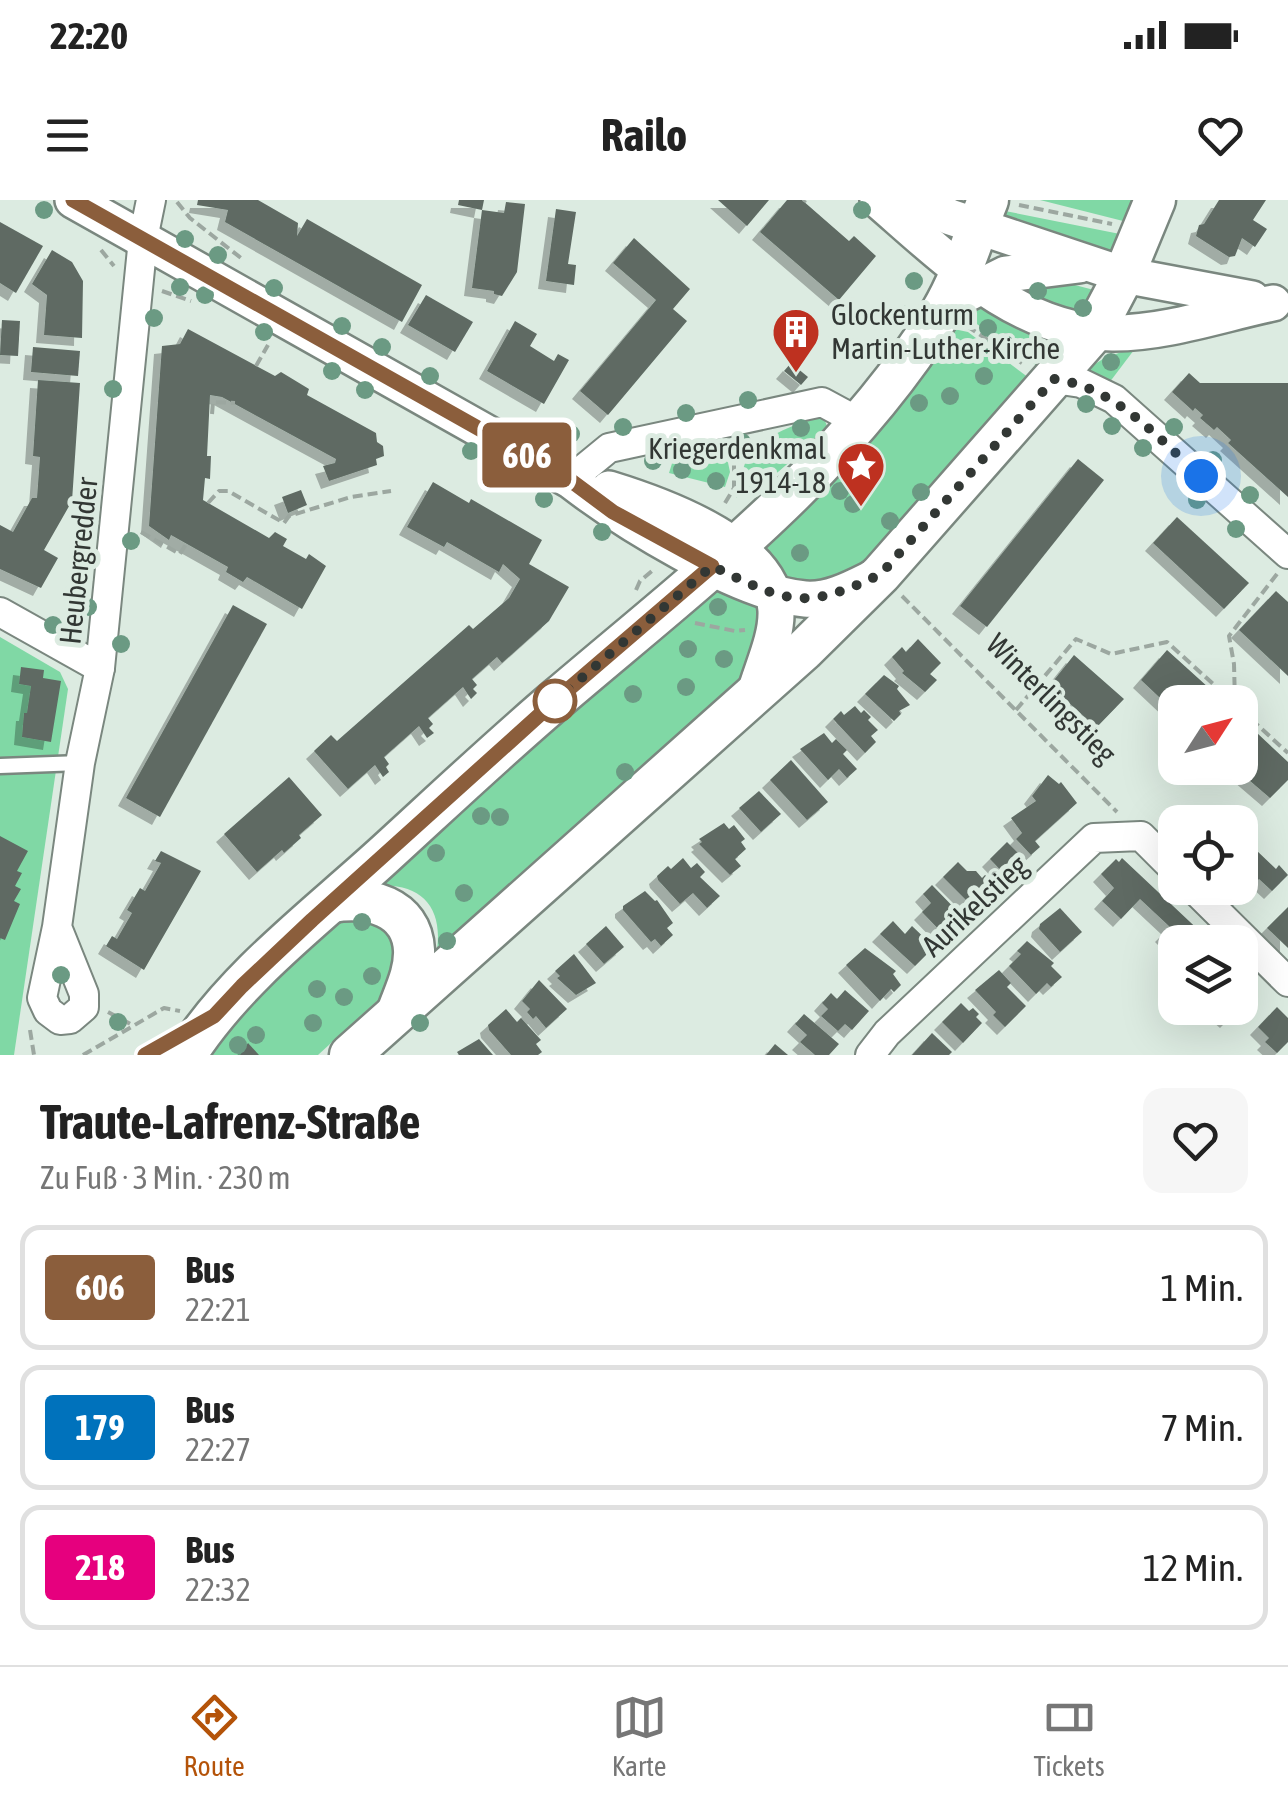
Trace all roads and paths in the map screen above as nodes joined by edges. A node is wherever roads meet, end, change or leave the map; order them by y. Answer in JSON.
{"nodes":[{"id":1,"x":73,"y":200,"type":"edge"},
{"id":2,"x":152,"y":200,"type":"edge"},
{"id":3,"x":175,"y":200,"type":"edge"},
{"id":4,"x":878,"y":200,"type":"edge"},
{"id":5,"x":914,"y":200,"type":"edge"},
{"id":6,"x":991,"y":209,"type":"edge"},
{"id":7,"x":1142,"y":214,"type":"edge"},
{"id":8,"x":143,"y":239,"type":"junction"},
{"id":9,"x":236,"y":267,"type":"dead end"},
{"id":10,"x":1107,"y":270,"type":"junction"},
{"id":11,"x":969,"y":279,"type":"junction"},
{"id":12,"x":1280,"y":303,"type":"edge"},
{"id":13,"x":948,"y":316,"type":"junction"},
{"id":14,"x":1094,"y":332,"type":"junction"},
{"id":15,"x":1040,"y":372,"type":"junction"},
{"id":16,"x":235,"y":404,"type":"dead end"},
{"id":17,"x":212,"y":414,"type":"dead end"},
{"id":18,"x":734,"y":420,"type":"junction"},
{"id":19,"x":859,"y":422,"type":"junction"},
{"id":20,"x":570,"y":480,"type":"junction"},
{"id":21,"x":391,"y":491,"type":"dead end"},
{"id":22,"x":208,"y":502,"type":"dead end"},
{"id":23,"x":727,"y":502,"type":"dead end"},
{"id":24,"x":116,"y":518,"type":"junction"},
{"id":25,"x":186,"y":544,"type":"dead end"},
{"id":26,"x":724,"y":556,"type":"junction"},
{"id":27,"x":1282,"y":564,"type":"edge"},
{"id":28,"x":881,"y":574,"type":"junction"},
{"id":29,"x":774,"y":594,"type":"junction"},
{"id":30,"x":0,"y":612,"type":"edge"},
{"id":31,"x":694,"y":622,"type":"dead end"},
{"id":32,"x":745,"y":630,"type":"dead end"},
{"id":33,"x":100,"y":668,"type":"junction"},
{"id":34,"x":1215,"y":685,"type":"edge"},
{"id":35,"x":1233,"y":685,"type":"edge"},
{"id":36,"x":755,"y":693,"type":"junction"},
{"id":37,"x":1016,"y":710,"type":"junction"},
{"id":38,"x":1258,"y":726,"type":"edge"},
{"id":39,"x":1288,"y":753,"type":"edge"},
{"id":40,"x":80,"y":763,"type":"junction"},
{"id":41,"x":0,"y":766,"type":"edge"},
{"id":42,"x":1140,"y":836,"type":"junction"},
{"id":43,"x":1158,"y":853,"type":"edge"},
{"id":44,"x":332,"y":902,"type":"junction"},
{"id":45,"x":1210,"y":905,"type":"edge"},
{"id":46,"x":58,"y":927,"type":"dead end"},
{"id":47,"x":1288,"y":982,"type":"edge"},
{"id":48,"x":396,"y":1014,"type":"junction"},
{"id":49,"x":214,"y":1016,"type":"junction"},
{"id":50,"x":83,"y":1055,"type":"edge"},
{"id":51,"x":146,"y":1055,"type":"edge"},
{"id":52,"x":186,"y":1055,"type":"edge"},
{"id":53,"x":350,"y":1055,"type":"edge"},
{"id":54,"x":870,"y":1055,"type":"edge"}],
"edges":[{"from":1,"to":8,"type":"street"},
{"from":2,"to":8,"type":"street","name":"Heubergredder"},
{"from":3,"to":9,"type":"path"},
{"from":4,"to":11,"type":"street"},
{"from":5,"to":6,"type":"street"},
{"from":6,"to":7,"type":"path"},
{"from":6,"to":10,"type":"street"},
{"from":6,"to":11,"type":"main road"},
{"from":7,"to":10,"type":"main road"},
{"from":8,"to":20,"type":"street"},
{"from":8,"to":24,"type":"street","name":"Heubergredder"},
{"from":10,"to":11,"type":"street"},
{"from":10,"to":12,"type":"street"},
{"from":10,"to":14,"type":"main road"},
{"from":11,"to":13,"type":"main road"},
{"from":11,"to":14,"type":"street"},
{"from":12,"to":14,"type":"street"},
{"from":13,"to":15,"type":"path"},
{"from":13,"to":19,"type":"main road"},
{"from":14,"to":15,"type":"main road"},
{"from":15,"to":27,"type":"street"},
{"from":15,"to":28,"type":"main road"},
{"from":16,"to":17,"type":"path"},
{"from":18,"to":19,"type":"street"},
{"from":18,"to":20,"type":"street"},
{"from":18,"to":23,"type":"path"},
{"from":19,"to":26,"type":"main road"},
{"from":20,"to":26,"type":"street"},
{"from":21,"to":22,"type":"path"},
{"from":24,"to":25,"type":"path"},
{"from":24,"to":33,"type":"street","name":"Heubergredder"},
{"from":26,"to":29,"type":"street"},
{"from":26,"to":44,"type":"main road"},
{"from":27,"to":35,"type":"path"},
{"from":28,"to":29,"type":"street"},
{"from":28,"to":36,"type":"main road"},
{"from":28,"to":37,"type":"path","name":"Winterlingstieg"},
{"from":29,"to":36,"type":"street"},
{"from":30,"to":33,"type":"street"},
{"from":31,"to":32,"type":"path"},
{"from":33,"to":40,"type":"street","name":"Heubergredder"},
{"from":34,"to":37,"type":"path"},
{"from":36,"to":48,"type":"main road"},
{"from":37,"to":42,"type":"path","name":"Winterlingstieg"},
{"from":38,"to":39,"type":"path"},
{"from":40,"to":41,"type":"lane"},
{"from":40,"to":46,"type":"street","name":"Heubergredder"},
{"from":42,"to":43,"type":"street"},
{"from":42,"to":54,"type":"street","name":"Aurikelstieg"},
{"from":44,"to":48,"type":"main road"},
{"from":44,"to":49,"type":"main road"},
{"from":45,"to":47,"type":"street"},
{"from":48,"to":53,"type":"main road"},
{"from":49,"to":50,"type":"path"},
{"from":49,"to":51,"type":"lane"},
{"from":49,"to":52,"type":"main road"}]}
